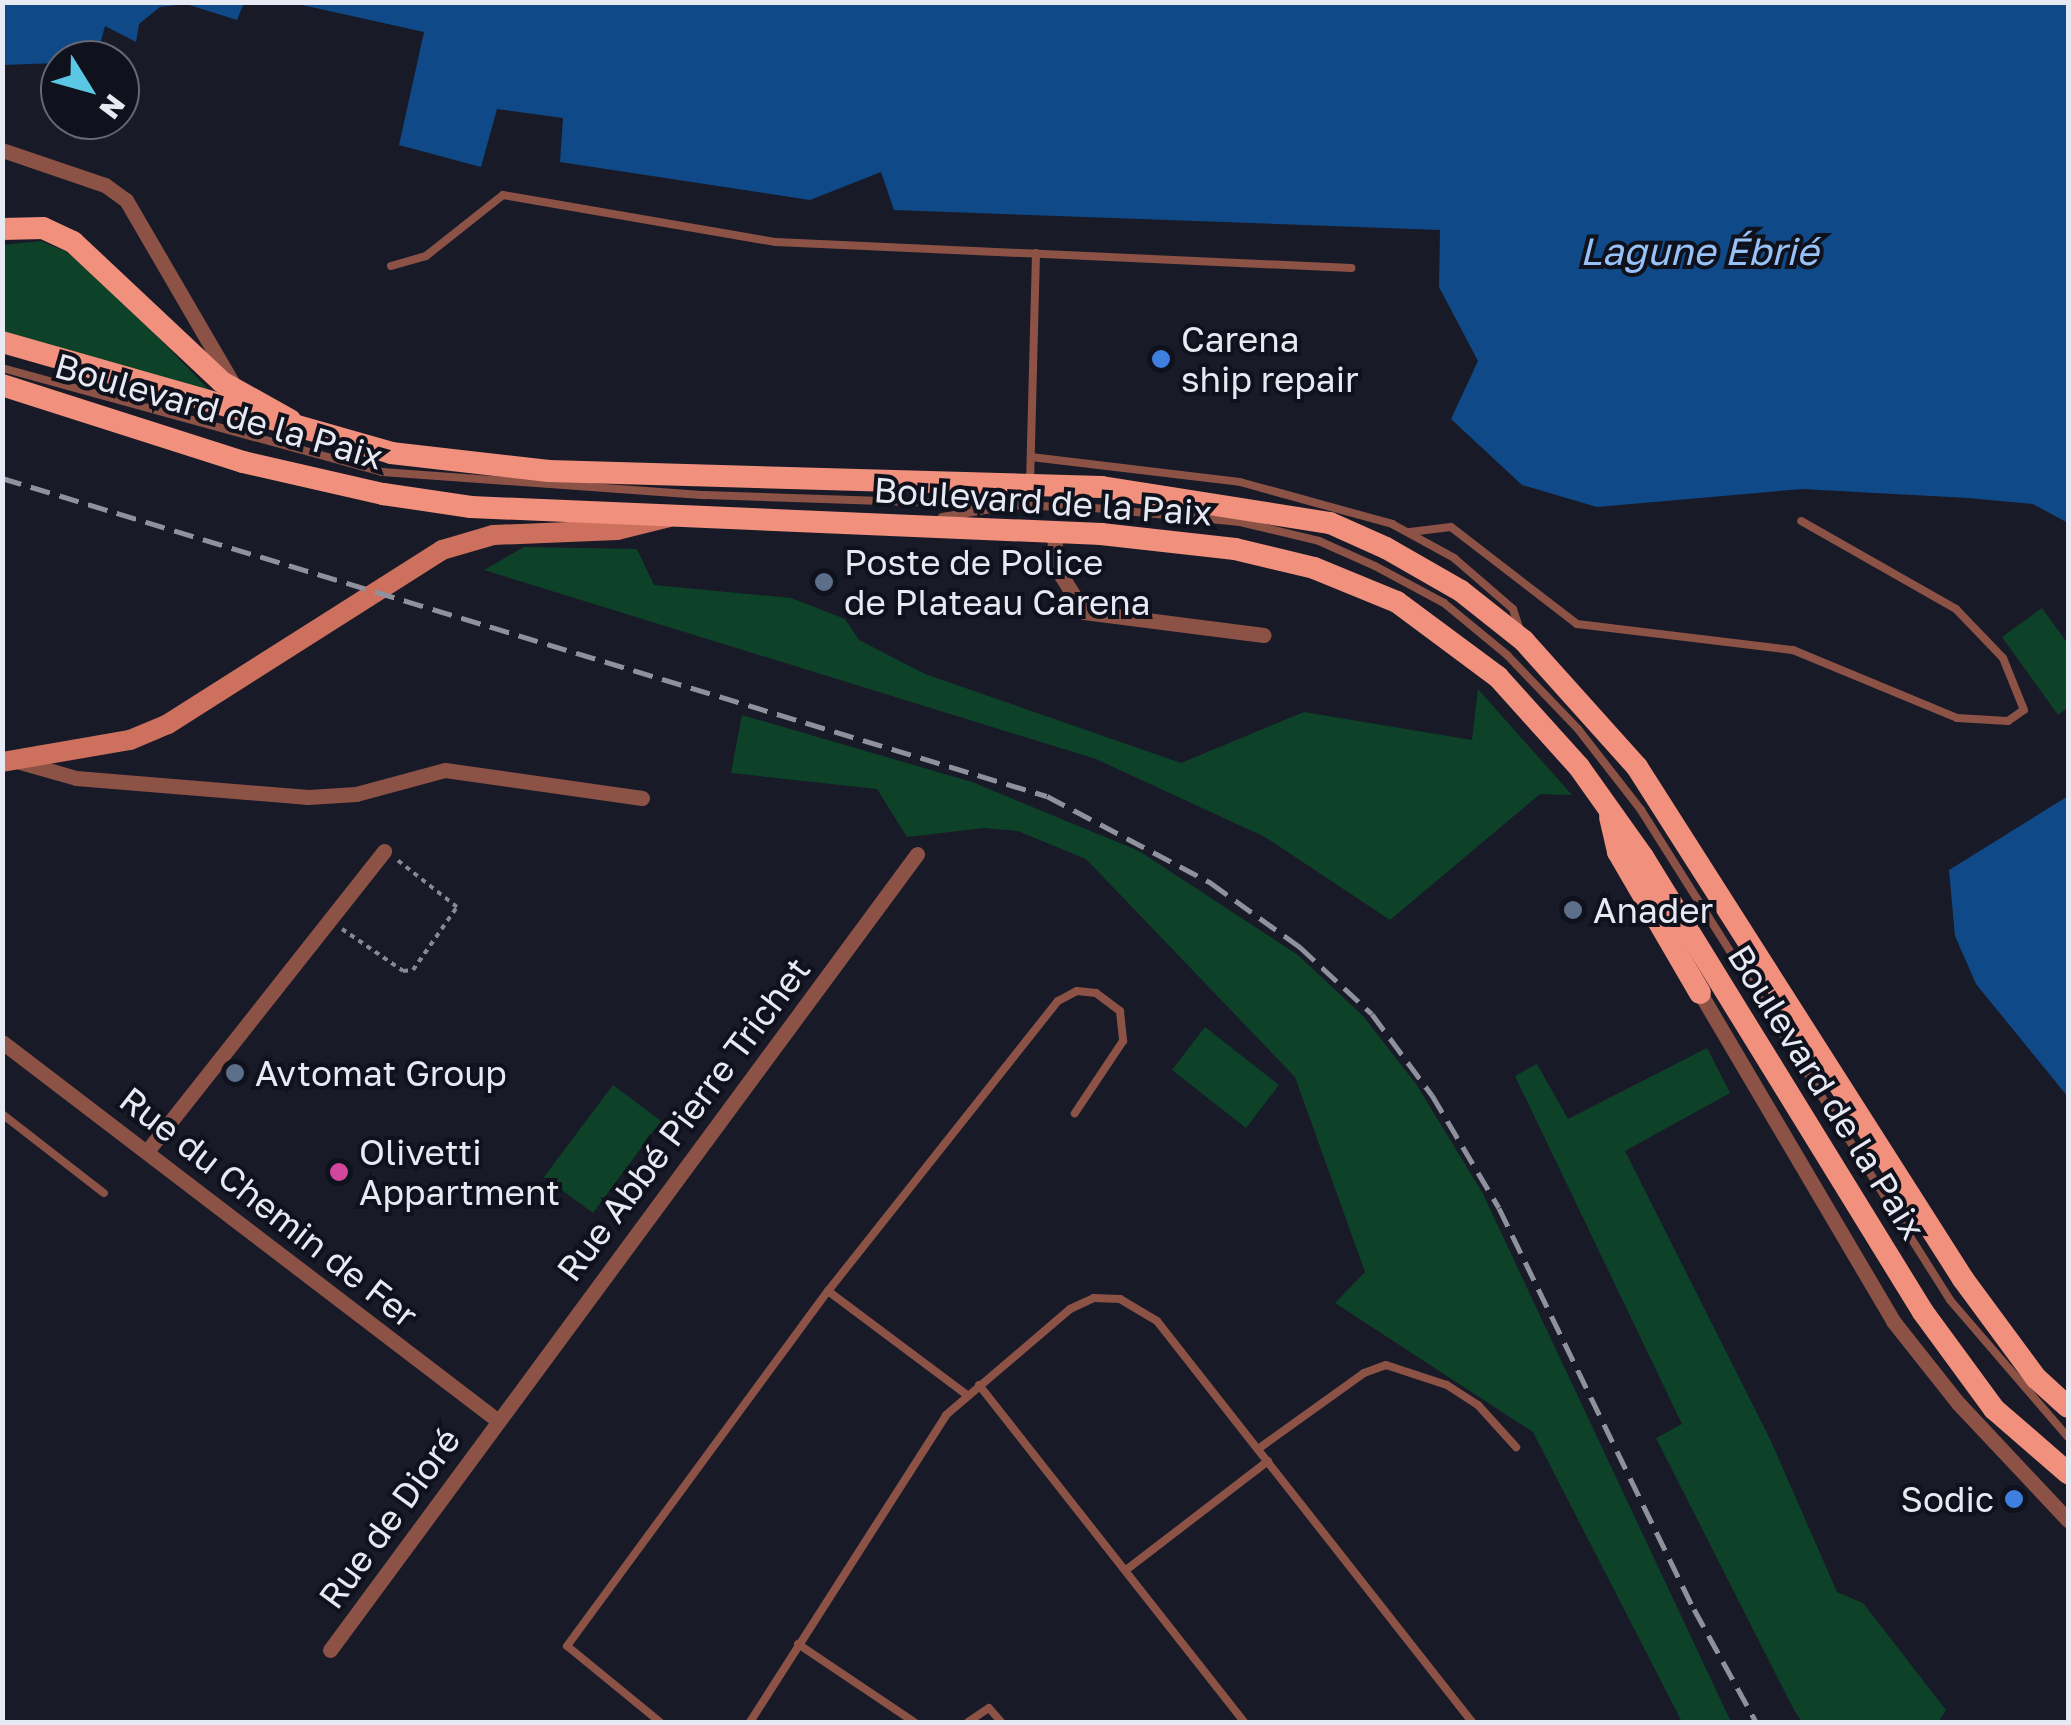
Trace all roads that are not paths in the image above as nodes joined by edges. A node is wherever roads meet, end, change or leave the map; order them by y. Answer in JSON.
{"nodes":[{"id":1,"x":2,"y":150,"type":"edge"},
{"id":2,"x":2,"y":229,"type":"edge"},
{"id":3,"x":1036,"y":253,"type":"junction"},
{"id":4,"x":391,"y":266,"type":"dead end"},
{"id":5,"x":1352,"y":268,"type":"dead end"},
{"id":6,"x":2,"y":342,"type":"edge"},
{"id":7,"x":2,"y":368,"type":"edge"},
{"id":8,"x":2,"y":386,"type":"edge"},
{"id":9,"x":237,"y":391,"type":"junction"},
{"id":10,"x":318,"y":437,"type":"junction"},
{"id":11,"x":390,"y":453,"type":"junction"},
{"id":12,"x":1031,"y":456,"type":"junction"},
{"id":13,"x":1030,"y":484,"type":"junction"},
{"id":14,"x":544,"y":487,"type":"junction"},
{"id":15,"x":1016,"y":505,"type":"junction"},
{"id":16,"x":923,"y":514,"type":"junction"},
{"id":17,"x":669,"y":517,"type":"junction"},
{"id":18,"x":1800,"y":521,"type":"dead end"},
{"id":19,"x":898,"y":524,"type":"junction"},
{"id":20,"x":1054,"y":530,"type":"junction"},
{"id":21,"x":1410,"y":532,"type":"junction"},
{"id":22,"x":1264,"y":634,"type":"dead end"},
{"id":23,"x":1524,"y":641,"type":"junction"},
{"id":24,"x":11,"y":762,"type":"edge"},
{"id":25,"x":642,"y":798,"type":"dead end"},
{"id":26,"x":1610,"y":814,"type":"junction"},
{"id":27,"x":384,"y":850,"type":"road end"},
{"id":28,"x":917,"y":854,"type":"dead end"},
{"id":29,"x":1700,"y":993,"type":"joint"},
{"id":30,"x":2,"y":1042,"type":"edge"},
{"id":31,"x":1074,"y":1113,"type":"dead end"},
{"id":32,"x":2,"y":1114,"type":"edge"},
{"id":33,"x":148,"y":1150,"type":"junction"},
{"id":34,"x":104,"y":1193,"type":"dead end"},
{"id":35,"x":828,"y":1291,"type":"junction"},
{"id":36,"x":2036,"y":1378,"type":"junction"},
{"id":37,"x":979,"y":1385,"type":"junction"},
{"id":38,"x":967,"y":1395,"type":"junction"},
{"id":39,"x":2068,"y":1395,"type":"edge"},
{"id":40,"x":2068,"y":1407,"type":"edge"},
{"id":41,"x":497,"y":1420,"type":"junction"},
{"id":42,"x":2068,"y":1438,"type":"edge"},
{"id":43,"x":1516,"y":1447,"type":"dead end"},
{"id":44,"x":1258,"y":1449,"type":"junction"},
{"id":45,"x":1268,"y":1461,"type":"junction"},
{"id":46,"x":2068,"y":1473,"type":"edge"},
{"id":47,"x":2068,"y":1520,"type":"edge"},
{"id":48,"x":1126,"y":1570,"type":"junction"},
{"id":49,"x":798,"y":1644,"type":"junction"},
{"id":50,"x":330,"y":1650,"type":"dead end"},
{"id":51,"x":660,"y":1722,"type":"edge"},
{"id":52,"x":750,"y":1722,"type":"edge"},
{"id":53,"x":914,"y":1722,"type":"edge"},
{"id":54,"x":968,"y":1722,"type":"edge"},
{"id":55,"x":1000,"y":1722,"type":"edge"},
{"id":56,"x":1244,"y":1722,"type":"edge"},
{"id":57,"x":1472,"y":1722,"type":"edge"}],
"edges":[{"from":1,"to":9,"type":"street"},
{"from":2,"to":9,"type":"main road"},
{"from":3,"to":4,"type":"lane"},
{"from":3,"to":5,"type":"lane"},
{"from":3,"to":12,"type":"lane"},
{"from":6,"to":10,"type":"main road","name":"Boulevard de la Paix"},
{"from":7,"to":14,"type":"lane","name":"Boulevard de la Paix"},
{"from":8,"to":17,"type":"main road","name":"Boulevard de la Paix"},
{"from":9,"to":10,"type":"main road"},
{"from":10,"to":11,"type":"main road","name":"Boulevard de la Paix"},
{"from":11,"to":13,"type":"main road","name":"Boulevard de la Paix"},
{"from":11,"to":14,"type":"lane"},
{"from":12,"to":13,"type":"lane"},
{"from":12,"to":21,"type":"lane"},
{"from":13,"to":23,"type":"main road","name":"Boulevard de la Paix"},
{"from":14,"to":16,"type":"lane","name":"Boulevard de la Paix"},
{"from":15,"to":16,"type":"lane","name":"Boulevard de la Paix"},
{"from":15,"to":19,"type":"lane"},
{"from":15,"to":42,"type":"lane","name":"Boulevard de la Paix"},
{"from":16,"to":19,"type":"main road","name":"Boulevard de la Paix"},
{"from":16,"to":20,"type":"main road","name":"Boulevard de la Paix"},
{"from":17,"to":19,"type":"main road","name":"Boulevard de la Paix"},
{"from":17,"to":24,"type":"main road"},
{"from":18,"to":21,"type":"lane"},
{"from":20,"to":22,"type":"street"},
{"from":20,"to":26,"type":"main road","name":"Boulevard de la Paix"},
{"from":21,"to":23,"type":"lane"},
{"from":23,"to":36,"type":"main road","name":"Boulevard de la Paix"},
{"from":24,"to":25,"type":"street"},
{"from":26,"to":29,"type":"main road"},
{"from":26,"to":46,"type":"main road","name":"Boulevard de la Paix"},
{"from":27,"to":33,"type":"street"},
{"from":28,"to":41,"type":"street","name":"Rue Abbé Pierre Trichet"},
{"from":29,"to":47,"type":"street"},
{"from":30,"to":33,"type":"street","name":"Rue du Chemin de Fer"},
{"from":31,"to":35,"type":"lane"},
{"from":32,"to":34,"type":"lane"},
{"from":33,"to":41,"type":"street","name":"Rue du Chemin de Fer"},
{"from":35,"to":38,"type":"lane"},
{"from":35,"to":51,"type":"lane"},
{"from":36,"to":39,"type":"main road"},
{"from":36,"to":40,"type":"main road","name":"Boulevard de la Paix"},
{"from":37,"to":38,"type":"lane"},
{"from":37,"to":44,"type":"lane"},
{"from":37,"to":48,"type":"lane"},
{"from":38,"to":49,"type":"lane"},
{"from":41,"to":50,"type":"street","name":"Rue de Dioré"},
{"from":43,"to":44,"type":"lane"},
{"from":44,"to":45,"type":"lane"},
{"from":45,"to":48,"type":"lane"},
{"from":45,"to":57,"type":"lane"},
{"from":48,"to":56,"type":"lane"},
{"from":49,"to":52,"type":"lane"},
{"from":49,"to":53,"type":"lane"},
{"from":54,"to":55,"type":"lane"}]}
